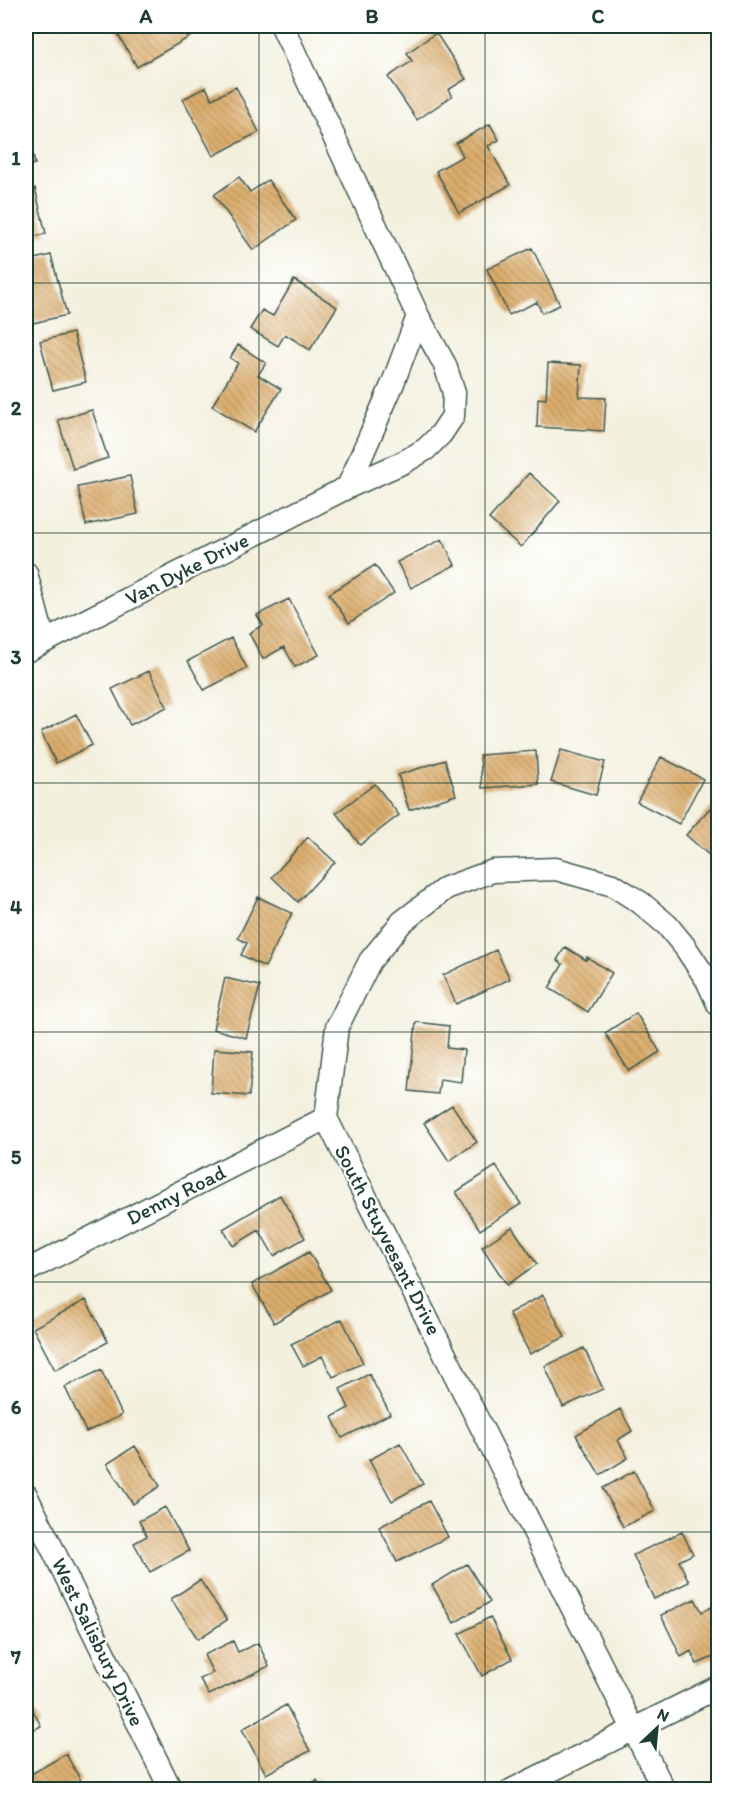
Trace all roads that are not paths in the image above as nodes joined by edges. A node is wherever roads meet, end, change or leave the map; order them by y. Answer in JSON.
{"nodes":[{"id":1,"x":282,"y":26,"type":"edge"},
{"id":2,"x":418,"y":316,"type":"junction"},
{"id":3,"x":348,"y":488,"type":"junction"},
{"id":4,"x":26,"y":573,"type":"edge"},
{"id":5,"x":35,"y":646,"type":"edge"},
{"id":6,"x":718,"y":1004,"type":"edge"},
{"id":7,"x":326,"y":1118,"type":"junction"},
{"id":8,"x":26,"y":1271,"type":"edge"},
{"id":9,"x":26,"y":1495,"type":"edge"},
{"id":10,"x":718,"y":1687,"type":"edge"},
{"id":11,"x":634,"y":1729,"type":"junction"},
{"id":12,"x":171,"y":1790,"type":"edge"},
{"id":13,"x":512,"y":1790,"type":"edge"},
{"id":14,"x":664,"y":1790,"type":"edge"}],
"edges":[{"from":1,"to":2,"type":"street","name":"Van Dyke Drive"},
{"from":2,"to":3,"type":"street"},
{"from":2,"to":3,"type":"street","name":"Van Dyke Drive"},
{"from":3,"to":5,"type":"street","name":"Van Dyke Drive"},
{"from":4,"to":5,"type":"street"},
{"from":6,"to":7,"type":"street"},
{"from":7,"to":8,"type":"street","name":"Denny Road"},
{"from":7,"to":11,"type":"street","name":"South Stuyvesant Drive"},
{"from":9,"to":12,"type":"street","name":"West Salisbury Drive"},
{"from":10,"to":11,"type":"street"},
{"from":11,"to":13,"type":"street"},
{"from":11,"to":14,"type":"street","name":"South Stuyvesant Drive"}]}
